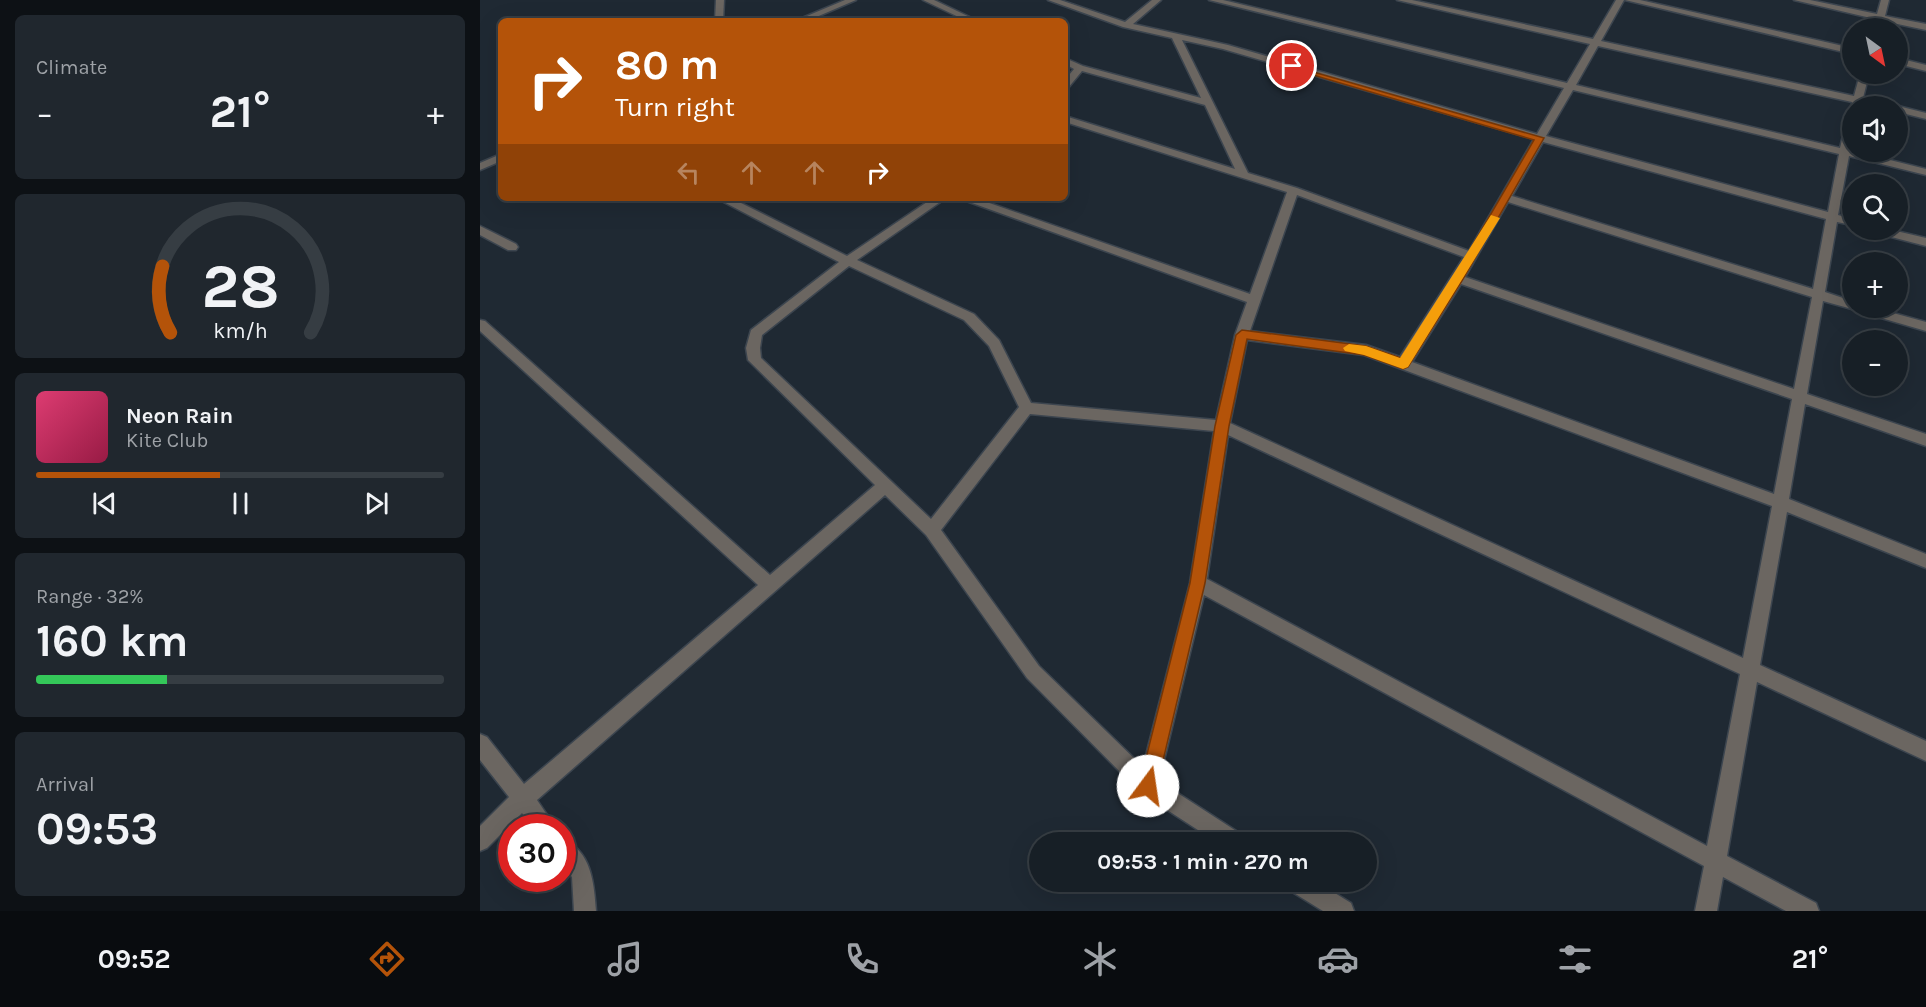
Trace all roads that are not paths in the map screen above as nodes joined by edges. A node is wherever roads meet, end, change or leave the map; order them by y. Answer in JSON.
{"nodes":[{"id":1,"x":720,"y":0,"type":"edge"},
{"id":2,"x":852,"y":0,"type":"edge"},
{"id":3,"x":927,"y":0,"type":"edge"},
{"id":4,"x":1052,"y":0,"type":"edge"},
{"id":5,"x":1158,"y":0,"type":"edge"},
{"id":6,"x":1213,"y":0,"type":"edge"},
{"id":7,"x":1401,"y":0,"type":"edge"},
{"id":8,"x":1620,"y":0,"type":"edge"},
{"id":9,"x":1629,"y":0,"type":"edge"},
{"id":10,"x":1798,"y":0,"type":"edge"},
{"id":11,"x":1885,"y":0,"type":"edge"},
{"id":12,"x":718,"y":18,"type":"edge"},
{"id":13,"x":809,"y":18,"type":"edge"},
{"id":14,"x":967,"y":18,"type":"edge"},
{"id":15,"x":1880,"y":18,"type":"joint"},
{"id":16,"x":1908,"y":23,"type":"edge"},
{"id":17,"x":1126,"y":25,"type":"junction"},
{"id":18,"x":1926,"y":27,"type":"edge"},
{"id":19,"x":1175,"y":35,"type":"junction"},
{"id":20,"x":1595,"y":42,"type":"junction"},
{"id":21,"x":1842,"y":49,"type":"edge"},
{"id":22,"x":1068,"y":62,"type":"edge"},
{"id":23,"x":1908,"y":64,"type":"edge"},
{"id":24,"x":1080,"y":68,"type":"junction"},
{"id":25,"x":1926,"y":68,"type":"edge"},
{"id":26,"x":1068,"y":82,"type":"edge"},
{"id":27,"x":1569,"y":85,"type":"junction"},
{"id":28,"x":1842,"y":100,"type":"edge"},
{"id":29,"x":1208,"y":103,"type":"junction"},
{"id":30,"x":1908,"y":112,"type":"edge"},
{"id":31,"x":1926,"y":116,"type":"edge"},
{"id":32,"x":1068,"y":120,"type":"edge"},
{"id":33,"x":1540,"y":138,"type":"junction"},
{"id":34,"x":1842,"y":150,"type":"edge"},
{"id":35,"x":498,"y":158,"type":"edge"},
{"id":36,"x":1843,"y":162,"type":"edge"},
{"id":37,"x":1887,"y":162,"type":"edge"},
{"id":38,"x":480,"y":167,"type":"edge"},
{"id":39,"x":1926,"y":172,"type":"edge"},
{"id":40,"x":1243,"y":173,"type":"junction"},
{"id":41,"x":1293,"y":190,"type":"junction"},
{"id":42,"x":1506,"y":198,"type":"junction"},
{"id":43,"x":728,"y":201,"type":"edge"},
{"id":44,"x":936,"y":201,"type":"edge"},
{"id":45,"x":972,"y":201,"type":"edge"},
{"id":46,"x":1833,"y":217,"type":"junction"},
{"id":47,"x":1842,"y":219,"type":"edge"},
{"id":48,"x":480,"y":230,"type":"edge"},
{"id":49,"x":1908,"y":237,"type":"edge"},
{"id":50,"x":1926,"y":242,"type":"edge"},
{"id":51,"x":512,"y":247,"type":"dead end"},
{"id":52,"x":1472,"y":256,"type":"junction"},
{"id":53,"x":848,"y":261,"type":"junction"},
{"id":54,"x":1458,"y":279,"type":"junction"},
{"id":55,"x":1819,"y":294,"type":"junction"},
{"id":56,"x":1253,"y":300,"type":"junction"},
{"id":57,"x":1842,"y":302,"type":"edge"},
{"id":58,"x":1896,"y":318,"type":"edge"},
{"id":59,"x":480,"y":324,"type":"edge"},
{"id":60,"x":1926,"y":327,"type":"edge"},
{"id":61,"x":1242,"y":335,"type":"junction"},
{"id":62,"x":1403,"y":364,"type":"junction"},
{"id":63,"x":1800,"y":396,"type":"junction"},
{"id":64,"x":1026,"y":408,"type":"junction"},
{"id":65,"x":1222,"y":426,"type":"junction"},
{"id":66,"x":1926,"y":440,"type":"edge"},
{"id":67,"x":885,"y":486,"type":"junction"},
{"id":68,"x":1781,"y":503,"type":"junction"},
{"id":69,"x":932,"y":530,"type":"junction"},
{"id":70,"x":1926,"y":561,"type":"edge"},
{"id":71,"x":1198,"y":583,"type":"junction"},
{"id":72,"x":770,"y":585,"type":"junction"},
{"id":73,"x":1750,"y":669,"type":"junction"},
{"id":74,"x":480,"y":744,"type":"edge"},
{"id":75,"x":1926,"y":751,"type":"edge"},
{"id":76,"x":1148,"y":786,"type":"junction"},
{"id":77,"x":522,"y":799,"type":"junction"},
{"id":78,"x":534,"y":814,"type":"edge"},
{"id":79,"x":1220,"y":832,"type":"edge"},
{"id":80,"x":480,"y":841,"type":"edge"},
{"id":81,"x":1716,"y":861,"type":"junction"},
{"id":82,"x":576,"y":866,"type":"edge"},
{"id":83,"x":1314,"y":892,"type":"edge"},
{"id":84,"x":585,"y":911,"type":"edge"},
{"id":85,"x":1343,"y":911,"type":"edge"},
{"id":86,"x":1707,"y":911,"type":"edge"},
{"id":87,"x":1808,"y":911,"type":"edge"}],
"edges":[{"from":1,"to":12,"type":"street"},
{"from":2,"to":13,"type":"street"},
{"from":3,"to":14,"type":"street"},
{"from":4,"to":17,"type":"street"},
{"from":5,"to":17,"type":"street"},
{"from":6,"to":27,"type":"street"},
{"from":7,"to":20,"type":"street"},
{"from":8,"to":20,"type":"street"},
{"from":9,"to":21,"type":"street"},
{"from":10,"to":15,"type":"street"},
{"from":11,"to":15,"type":"street"},
{"from":16,"to":18,"type":"street"},
{"from":17,"to":19,"type":"street"},
{"from":19,"to":29,"type":"street"},
{"from":19,"to":33,"type":"street"},
{"from":20,"to":27,"type":"street"},
{"from":20,"to":28,"type":"street"},
{"from":22,"to":24,"type":"street"},
{"from":23,"to":25,"type":"street"},
{"from":24,"to":26,"type":"street"},
{"from":24,"to":29,"type":"street"},
{"from":27,"to":33,"type":"street"},
{"from":27,"to":34,"type":"street"},
{"from":29,"to":40,"type":"street"},
{"from":30,"to":31,"type":"street"},
{"from":32,"to":40,"type":"street"},
{"from":33,"to":42,"type":"street"},
{"from":33,"to":46,"type":"street"},
{"from":35,"to":38,"type":"street"},
{"from":36,"to":46,"type":"street"},
{"from":37,"to":39,"type":"street"},
{"from":40,"to":41,"type":"street"},
{"from":41,"to":52,"type":"street"},
{"from":41,"to":56,"type":"street"},
{"from":42,"to":52,"type":"street"},
{"from":42,"to":55,"type":"street"},
{"from":43,"to":53,"type":"street"},
{"from":44,"to":53,"type":"street"},
{"from":45,"to":56,"type":"street"},
{"from":46,"to":47,"type":"street"},
{"from":46,"to":55,"type":"street"},
{"from":48,"to":51,"type":"street"},
{"from":49,"to":50,"type":"street"},
{"from":52,"to":54,"type":"street"},
{"from":53,"to":64,"type":"street"},
{"from":53,"to":67,"type":"street"},
{"from":54,"to":62,"type":"street"},
{"from":54,"to":63,"type":"street"},
{"from":55,"to":57,"type":"street"},
{"from":55,"to":63,"type":"street"},
{"from":56,"to":61,"type":"street"},
{"from":58,"to":60,"type":"street"},
{"from":59,"to":72,"type":"street"},
{"from":61,"to":62,"type":"street"},
{"from":61,"to":65,"type":"street"},
{"from":62,"to":68,"type":"street"},
{"from":63,"to":66,"type":"street"},
{"from":63,"to":68,"type":"street"},
{"from":64,"to":65,"type":"street"},
{"from":64,"to":69,"type":"street"},
{"from":65,"to":71,"type":"street"},
{"from":65,"to":73,"type":"street"},
{"from":67,"to":69,"type":"street"},
{"from":67,"to":72,"type":"street"},
{"from":68,"to":70,"type":"street"},
{"from":68,"to":73,"type":"street"},
{"from":69,"to":76,"type":"street"},
{"from":71,"to":76,"type":"street"},
{"from":71,"to":81,"type":"street"},
{"from":72,"to":77,"type":"street"},
{"from":73,"to":75,"type":"street"},
{"from":73,"to":81,"type":"street"},
{"from":74,"to":77,"type":"street"},
{"from":76,"to":79,"type":"street"},
{"from":77,"to":78,"type":"street"},
{"from":77,"to":80,"type":"street"},
{"from":81,"to":86,"type":"street"},
{"from":81,"to":87,"type":"street"},
{"from":82,"to":84,"type":"street"},
{"from":83,"to":85,"type":"street"}]}
